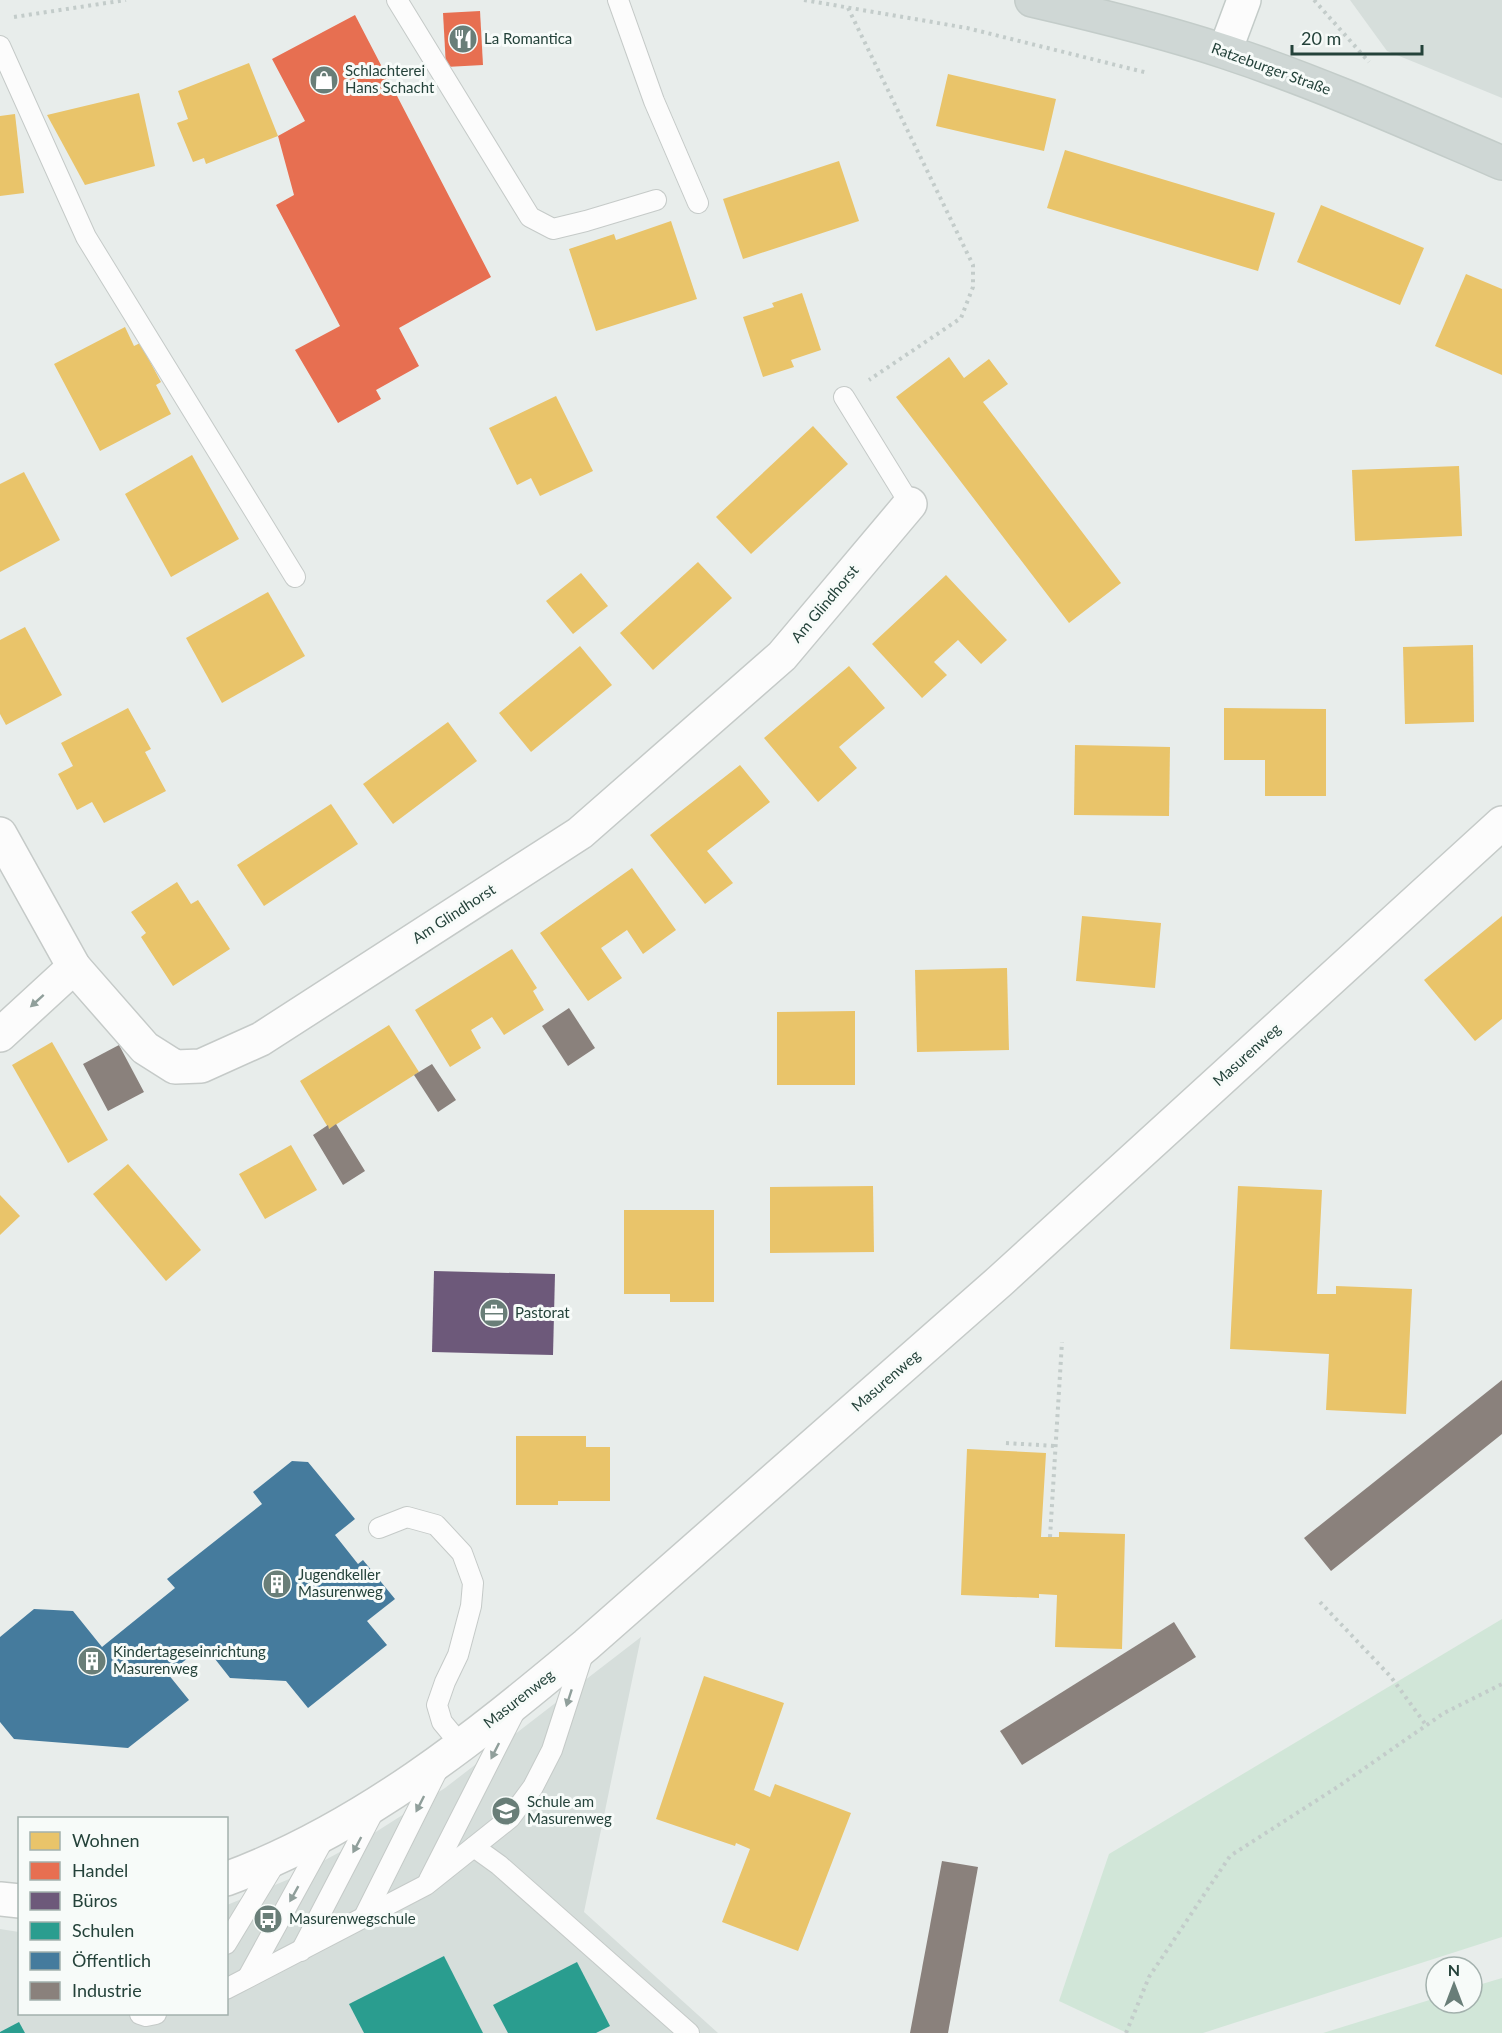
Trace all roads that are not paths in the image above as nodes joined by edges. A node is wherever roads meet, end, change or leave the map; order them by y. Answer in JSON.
{"nodes":[{"id":1,"x":397,"y":0,"type":"edge"},
{"id":2,"x":618,"y":0,"type":"edge"},
{"id":3,"x":1032,"y":0,"type":"edge"},
{"id":4,"x":1244,"y":0,"type":"edge"},
{"id":5,"x":0,"y":46,"type":"edge"},
{"id":6,"x":1225,"y":51,"type":"junction"},
{"id":7,"x":1502,"y":163,"type":"edge"},
{"id":8,"x":657,"y":200,"type":"dead end"},
{"id":9,"x":698,"y":203,"type":"dead end"},
{"id":10,"x":844,"y":397,"type":"road end"},
{"id":11,"x":910,"y":504,"type":"joint"},
{"id":12,"x":295,"y":578,"type":"dead end"},
{"id":13,"x":1502,"y":823,"type":"edge"},
{"id":14,"x":0,"y":834,"type":"edge"},
{"id":15,"x":75,"y":967,"type":"junction"},
{"id":16,"x":0,"y":1035,"type":"edge"},
{"id":17,"x":379,"y":1528,"type":"dead end"},
{"id":18,"x":586,"y":1645,"type":"junction"},
{"id":19,"x":522,"y":1699,"type":"junction"},
{"id":20,"x":452,"y":1752,"type":"junction"},
{"id":21,"x":379,"y":1802,"type":"junction"},
{"id":22,"x":327,"y":1834,"type":"junction"},
{"id":23,"x":474,"y":1847,"type":"junction"},
{"id":24,"x":277,"y":1860,"type":"junction"},
{"id":25,"x":228,"y":1879,"type":"edge"},
{"id":26,"x":426,"y":1885,"type":"junction"},
{"id":27,"x":0,"y":1899,"type":"edge"},
{"id":28,"x":18,"y":1901,"type":"edge"},
{"id":29,"x":364,"y":1917,"type":"junction"},
{"id":30,"x":228,"y":1941,"type":"edge"},
{"id":31,"x":301,"y":1951,"type":"junction"},
{"id":32,"x":248,"y":1977,"type":"junction"},
{"id":33,"x":228,"y":1988,"type":"edge"},
{"id":34,"x":689,"y":2033,"type":"edge"}],
"edges":[{"from":1,"to":8,"type":"lane"},
{"from":2,"to":9,"type":"lane"},
{"from":3,"to":6,"type":"main road","name":"Ratzeburger Straße"},
{"from":4,"to":6,"type":"street"},
{"from":5,"to":12,"type":"lane"},
{"from":6,"to":7,"type":"main road","name":"Ratzeburger Straße"},
{"from":10,"to":11,"type":"lane"},
{"from":11,"to":15,"type":"street","name":"Am Glindhorst"},
{"from":13,"to":18,"type":"street","name":"Masurenweg"},
{"from":14,"to":15,"type":"street","name":"Am Glindhorst"},
{"from":15,"to":16,"type":"street","one_way":true},
{"from":17,"to":20,"type":"lane"},
{"from":18,"to":19,"type":"street","name":"Masurenweg"},
{"from":18,"to":23,"type":"lane","one_way":true},
{"from":19,"to":20,"type":"street","name":"Masurenweg"},
{"from":19,"to":26,"type":"lane","one_way":true},
{"from":20,"to":21,"type":"street","name":"Masurenweg"},
{"from":20,"to":29,"type":"lane","one_way":true},
{"from":21,"to":22,"type":"street","name":"Masurenweg"},
{"from":21,"to":31,"type":"lane","one_way":true},
{"from":22,"to":24,"type":"street","name":"Masurenweg"},
{"from":22,"to":32,"type":"lane","one_way":true},
{"from":23,"to":26,"type":"lane"},
{"from":23,"to":34,"type":"lane"},
{"from":24,"to":25,"type":"street","name":"Masurenweg"},
{"from":24,"to":30,"type":"lane"},
{"from":26,"to":29,"type":"lane"},
{"from":27,"to":28,"type":"street"},
{"from":29,"to":31,"type":"lane"},
{"from":31,"to":32,"type":"lane"},
{"from":32,"to":33,"type":"lane"}]}
